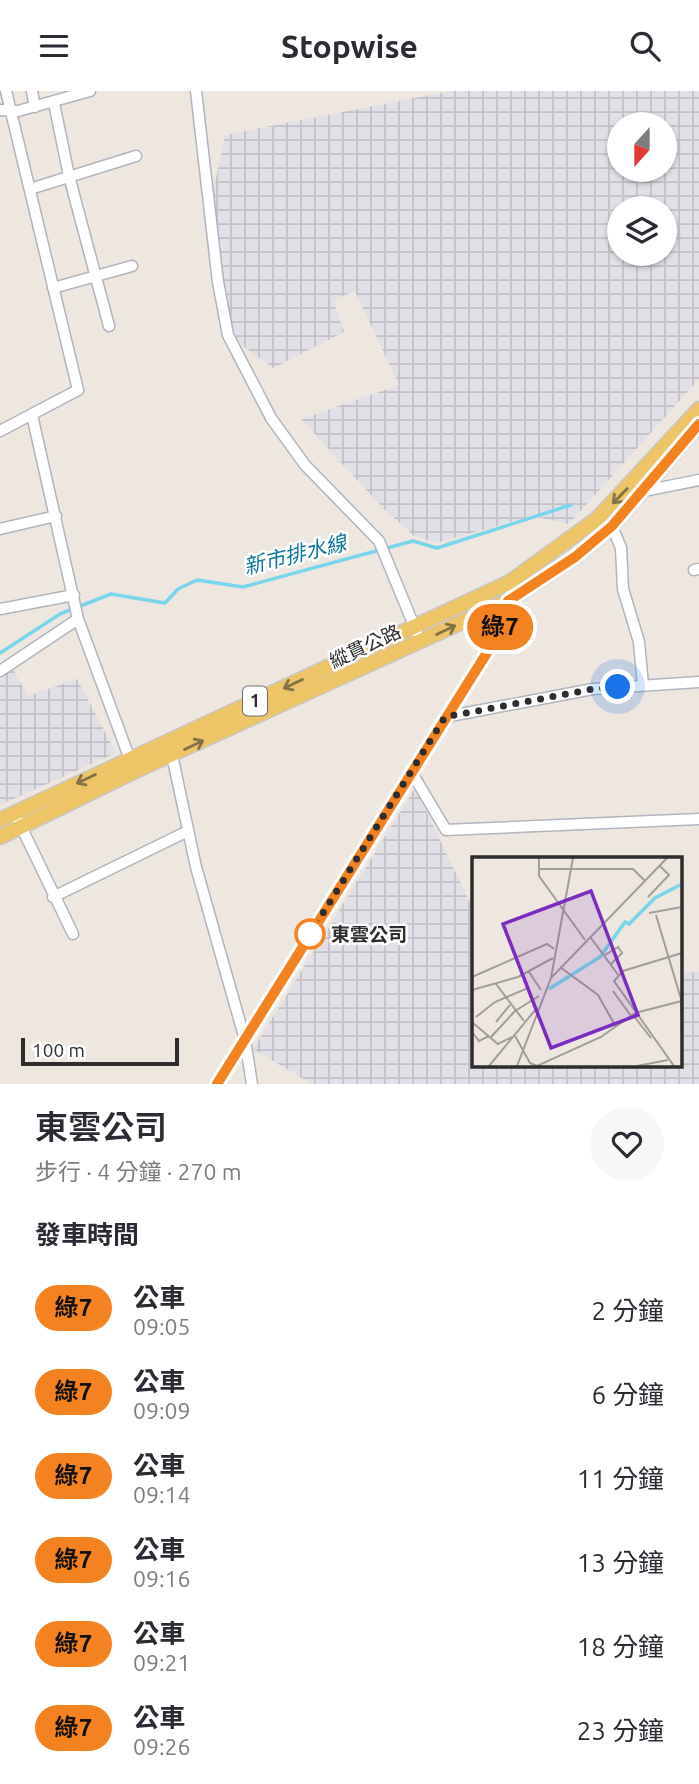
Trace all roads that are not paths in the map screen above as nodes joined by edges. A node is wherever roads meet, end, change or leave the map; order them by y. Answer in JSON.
{"nodes":[{"id":1,"x":6,"y":91,"type":"edge"},
{"id":2,"x":32,"y":91,"type":"edge"},
{"id":3,"x":90,"y":91,"type":"edge"},
{"id":4,"x":196,"y":91,"type":"edge"},
{"id":5,"x":54,"y":103,"type":"junction"},
{"id":6,"x":35,"y":107,"type":"junction"},
{"id":7,"x":5,"y":110,"type":"edge"},
{"id":8,"x":136,"y":156,"type":"dead end"},
{"id":9,"x":69,"y":176,"type":"junction"},
{"id":10,"x":30,"y":189,"type":"junction"},
{"id":11,"x":131,"y":265,"type":"dead end"},
{"id":12,"x":96,"y":275,"type":"junction"},
{"id":13,"x":53,"y":288,"type":"junction"},
{"id":14,"x":109,"y":326,"type":"dead end"},
{"id":15,"x":699,"y":409,"type":"edge"},
{"id":16,"x":32,"y":415,"type":"junction"},
{"id":17,"x":699,"y":424,"type":"edge"},
{"id":18,"x":0,"y":431,"type":"edge"},
{"id":19,"x":693,"y":481,"type":"edge"},
{"id":20,"x":699,"y":490,"type":"edge"},
{"id":21,"x":644,"y":491,"type":"junction"},
{"id":22,"x":56,"y":516,"type":"junction"},
{"id":23,"x":612,"y":526,"type":"junction"},
{"id":24,"x":0,"y":529,"type":"edge"},
{"id":25,"x":510,"y":582,"type":"junction"},
{"id":26,"x":74,"y":595,"type":"junction"},
{"id":27,"x":508,"y":601,"type":"junction"},
{"id":28,"x":0,"y":609,"type":"edge"},
{"id":29,"x":78,"y":619,"type":"junction"},
{"id":30,"x":418,"y":635,"type":"junction"},
{"id":31,"x":0,"y":671,"type":"edge"},
{"id":32,"x":699,"y":683,"type":"edge"},
{"id":33,"x":643,"y":685,"type":"junction"},
{"id":34,"x":445,"y":717,"type":"junction"},
{"id":35,"x":172,"y":755,"type":"junction"},
{"id":36,"x":132,"y":765,"type":"junction"},
{"id":37,"x":412,"y":773,"type":"junction"},
{"id":38,"x":15,"y":813,"type":"junction"},
{"id":39,"x":699,"y":819,"type":"edge"},
{"id":40,"x":0,"y":820,"type":"edge"},
{"id":41,"x":21,"y":827,"type":"junction"},
{"id":42,"x":188,"y":831,"type":"junction"},
{"id":43,"x":0,"y":837,"type":"edge"},
{"id":44,"x":53,"y":897,"type":"junction"},
{"id":45,"x":73,"y":934,"type":"dead end"},
{"id":46,"x":245,"y":1040,"type":"junction"},
{"id":47,"x":217,"y":1084,"type":"edge"},
{"id":48,"x":252,"y":1084,"type":"edge"}],
"edges":[{"from":1,"to":7,"type":"street"},
{"from":2,"to":6,"type":"street"},
{"from":3,"to":5,"type":"street"},
{"from":4,"to":30,"type":"street"},
{"from":5,"to":6,"type":"street"},
{"from":5,"to":9,"type":"street"},
{"from":6,"to":7,"type":"street"},
{"from":7,"to":10,"type":"street"},
{"from":8,"to":9,"type":"street"},
{"from":9,"to":10,"type":"street"},
{"from":9,"to":12,"type":"street"},
{"from":10,"to":13,"type":"street"},
{"from":11,"to":12,"type":"street"},
{"from":12,"to":13,"type":"street"},
{"from":12,"to":14,"type":"street"},
{"from":13,"to":16,"type":"street"},
{"from":15,"to":25,"type":"main road","name":"縱貫公路","number":"1","one_way":true},
{"from":16,"to":18,"type":"street"},
{"from":16,"to":22,"type":"street"},
{"from":17,"to":21,"type":"main road","name":"縱貫公路","number":"1"},
{"from":19,"to":20,"type":"street"},
{"from":19,"to":21,"type":"street"},
{"from":21,"to":23,"type":"main road","name":"縱貫公路","number":"1"},
{"from":22,"to":24,"type":"street"},
{"from":22,"to":26,"type":"street"},
{"from":23,"to":27,"type":"main road","name":"縱貫公路","number":"1"},
{"from":23,"to":33,"type":"street"},
{"from":25,"to":27,"type":"street"},
{"from":25,"to":30,"type":"main road","name":"縱貫公路","number":"1"},
{"from":26,"to":28,"type":"street"},
{"from":26,"to":29,"type":"street"},
{"from":30,"to":27,"type":"main road","name":"縱貫公路","number":"1","one_way":true},
{"from":27,"to":34,"type":"street"},
{"from":29,"to":31,"type":"street"},
{"from":29,"to":36,"type":"street"},
{"from":35,"to":30,"type":"main road","name":"縱貫公路","number":"1","one_way":true},
{"from":30,"to":36,"type":"main road","name":"縱貫公路","number":"1","one_way":true},
{"from":32,"to":33,"type":"street"},
{"from":33,"to":34,"type":"street"},
{"from":34,"to":37,"type":"street"},
{"from":35,"to":36,"type":"main road","name":"縱貫公路","number":"1"},
{"from":35,"to":42,"type":"street"},
{"from":36,"to":38,"type":"main road","name":"縱貫公路","number":"1","one_way":true},
{"from":36,"to":41,"type":"main road","name":"縱貫公路","number":"1"},
{"from":37,"to":39,"type":"street"},
{"from":37,"to":46,"type":"street"},
{"from":38,"to":40,"type":"main road","name":"縱貫公路","number":"1"},
{"from":38,"to":41,"type":"street"},
{"from":41,"to":43,"type":"main road","name":"縱貫公路","number":"1"},
{"from":41,"to":44,"type":"street"},
{"from":42,"to":44,"type":"street"},
{"from":42,"to":46,"type":"street"},
{"from":44,"to":45,"type":"street"},
{"from":46,"to":47,"type":"street"},
{"from":46,"to":48,"type":"street"}]}
